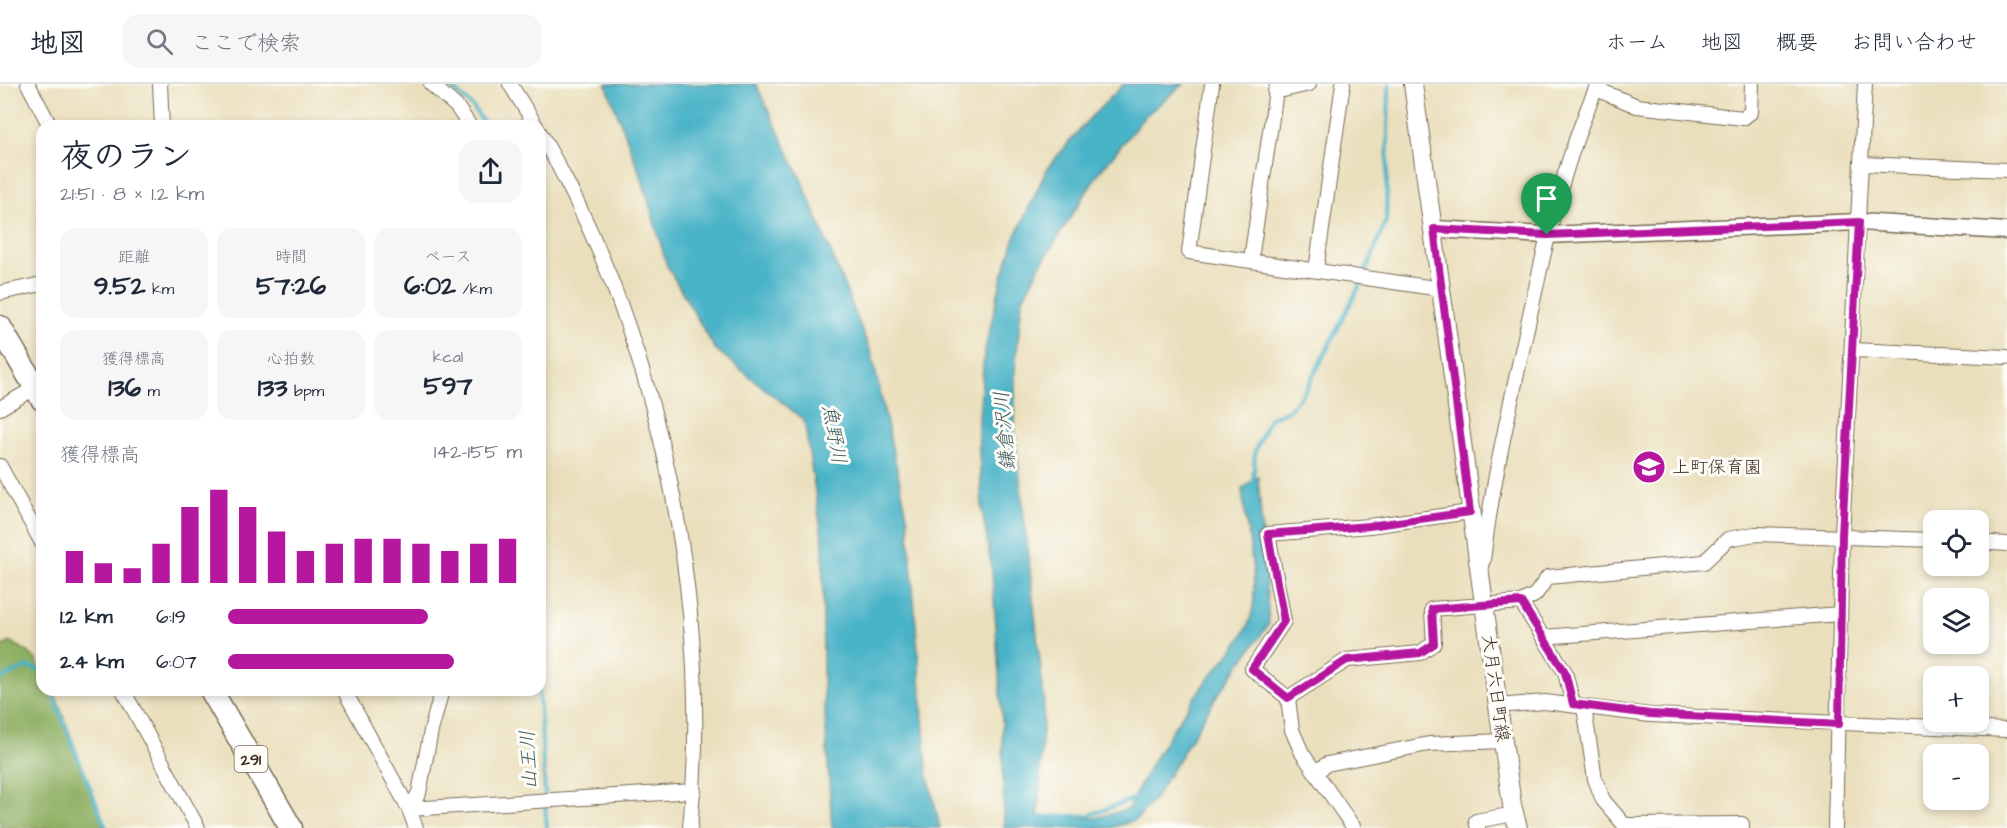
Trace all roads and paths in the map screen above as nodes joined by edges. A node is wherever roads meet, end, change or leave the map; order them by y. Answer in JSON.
{"nodes":[{"id":1,"x":28,"y":84,"type":"edge"},
{"id":2,"x":160,"y":84,"type":"edge"},
{"id":3,"x":431,"y":84,"type":"edge"},
{"id":4,"x":510,"y":84,"type":"edge"},
{"id":5,"x":1212,"y":84,"type":"edge"},
{"id":6,"x":1309,"y":84,"type":"edge"},
{"id":7,"x":1343,"y":84,"type":"edge"},
{"id":8,"x":1413,"y":84,"type":"edge"},
{"id":9,"x":1752,"y":84,"type":"edge"},
{"id":10,"x":1865,"y":84,"type":"edge"},
{"id":11,"x":1597,"y":86,"type":"edge"},
{"id":12,"x":1276,"y":88,"type":"edge"},
{"id":13,"x":47,"y":120,"type":"edge"},
{"id":14,"x":162,"y":120,"type":"edge"},
{"id":15,"x":466,"y":120,"type":"edge"},
{"id":16,"x":532,"y":120,"type":"edge"},
{"id":17,"x":546,"y":145,"type":"edge"},
{"id":18,"x":1861,"y":164,"type":"junction"},
{"id":19,"x":2007,"y":170,"type":"edge"},
{"id":20,"x":1859,"y":222,"type":"junction"},
{"id":21,"x":1434,"y":229,"type":"junction"},
{"id":22,"x":2007,"y":231,"type":"edge"},
{"id":23,"x":1547,"y":235,"type":"junction"},
{"id":24,"x":1251,"y":260,"type":"junction"},
{"id":25,"x":1316,"y":270,"type":"junction"},
{"id":26,"x":36,"y":285,"type":"edge"},
{"id":27,"x":1441,"y":289,"type":"junction"},
{"id":28,"x":0,"y":293,"type":"edge"},
{"id":29,"x":0,"y":327,"type":"edge"},
{"id":30,"x":1852,"y":350,"type":"junction"},
{"id":31,"x":2007,"y":357,"type":"edge"},
{"id":32,"x":36,"y":384,"type":"edge"},
{"id":33,"x":36,"y":392,"type":"edge"},
{"id":34,"x":0,"y":408,"type":"edge"},
{"id":35,"x":0,"y":466,"type":"edge"},
{"id":36,"x":1470,"y":512,"type":"junction"},
{"id":37,"x":36,"y":532,"type":"edge"},
{"id":38,"x":1842,"y":535,"type":"junction"},
{"id":39,"x":1923,"y":539,"type":"edge"},
{"id":40,"x":1989,"y":543,"type":"edge"},
{"id":41,"x":2007,"y":544,"type":"edge"},
{"id":42,"x":1481,"y":578,"type":"junction"},
{"id":43,"x":1521,"y":602,"type":"junction"},
{"id":44,"x":1485,"y":604,"type":"junction"},
{"id":45,"x":1839,"y":614,"type":"junction"},
{"id":46,"x":1543,"y":637,"type":"junction"},
{"id":47,"x":126,"y":696,"type":"edge"},
{"id":48,"x":214,"y":696,"type":"edge"},
{"id":49,"x":347,"y":696,"type":"edge"},
{"id":50,"x":440,"y":696,"type":"edge"},
{"id":51,"x":1288,"y":698,"type":"junction"},
{"id":52,"x":1579,"y":705,"type":"junction"},
{"id":53,"x":1498,"y":706,"type":"junction"},
{"id":54,"x":1839,"y":724,"type":"junction"},
{"id":55,"x":2007,"y":730,"type":"edge"},
{"id":56,"x":1503,"y":741,"type":"junction"},
{"id":57,"x":1316,"y":772,"type":"junction"},
{"id":58,"x":694,"y":791,"type":"junction"},
{"id":59,"x":409,"y":809,"type":"junction"},
{"id":60,"x":1516,"y":821,"type":"edge"},
{"id":61,"x":198,"y":828,"type":"edge"},
{"id":62,"x":291,"y":828,"type":"edge"},
{"id":63,"x":416,"y":828,"type":"edge"},
{"id":64,"x":690,"y":828,"type":"edge"},
{"id":65,"x":1354,"y":828,"type":"edge"},
{"id":66,"x":1478,"y":828,"type":"edge"},
{"id":67,"x":1627,"y":828,"type":"edge"},
{"id":68,"x":1742,"y":828,"type":"edge"},
{"id":69,"x":1835,"y":828,"type":"edge"}],
"edges":[{"from":1,"to":13,"type":"street"},
{"from":2,"to":14,"type":"street"},
{"from":3,"to":15,"type":"street"},
{"from":4,"to":16,"type":"street"},
{"from":5,"to":24,"type":"street"},
{"from":6,"to":12,"type":"street"},
{"from":7,"to":25,"type":"street"},
{"from":8,"to":21,"type":"main road","name":"大月六日町線"},
{"from":9,"to":11,"type":"street"},
{"from":10,"to":18,"type":"street"},
{"from":11,"to":23,"type":"street"},
{"from":12,"to":24,"type":"street"},
{"from":17,"to":58,"type":"street"},
{"from":18,"to":19,"type":"street"},
{"from":18,"to":20,"type":"street"},
{"from":20,"to":22,"type":"street"},
{"from":20,"to":23,"type":"street"},
{"from":20,"to":30,"type":"street"},
{"from":21,"to":23,"type":"street"},
{"from":21,"to":27,"type":"main road","name":"大月六日町線"},
{"from":23,"to":42,"type":"street"},
{"from":24,"to":25,"type":"street"},
{"from":25,"to":27,"type":"street"},
{"from":26,"to":28,"type":"street"},
{"from":27,"to":36,"type":"main road","name":"大月六日町線"},
{"from":29,"to":32,"type":"highway"},
{"from":30,"to":31,"type":"street"},
{"from":30,"to":38,"type":"street"},
{"from":33,"to":34,"type":"street"},
{"from":35,"to":37,"type":"street"},
{"from":36,"to":42,"type":"main road","name":"大月六日町線"},
{"from":36,"to":51,"type":"street"},
{"from":38,"to":39,"type":"street"},
{"from":38,"to":43,"type":"street"},
{"from":38,"to":45,"type":"street"},
{"from":40,"to":41,"type":"street"},
{"from":42,"to":44,"type":"main road","name":"大月六日町線"},
{"from":43,"to":44,"type":"street"},
{"from":43,"to":46,"type":"street"},
{"from":44,"to":51,"type":"street"},
{"from":44,"to":53,"type":"main road","name":"大月六日町線"},
{"from":45,"to":46,"type":"street"},
{"from":45,"to":54,"type":"street"},
{"from":46,"to":52,"type":"street"},
{"from":47,"to":61,"type":"street"},
{"from":48,"to":62,"type":"highway","number":"291"},
{"from":49,"to":59,"type":"street"},
{"from":50,"to":59,"type":"street"},
{"from":51,"to":57,"type":"street"},
{"from":52,"to":53,"type":"street"},
{"from":52,"to":54,"type":"street"},
{"from":52,"to":67,"type":"street"},
{"from":53,"to":56,"type":"main road","name":"大月六日町線"},
{"from":54,"to":55,"type":"street"},
{"from":54,"to":69,"type":"street"},
{"from":56,"to":57,"type":"street"},
{"from":56,"to":60,"type":"main road","name":"大月六日町線"},
{"from":57,"to":65,"type":"street"},
{"from":58,"to":59,"type":"street"},
{"from":58,"to":64,"type":"street"},
{"from":59,"to":63,"type":"street"},
{"from":60,"to":66,"type":"street"},
{"from":67,"to":68,"type":"street"}]}
